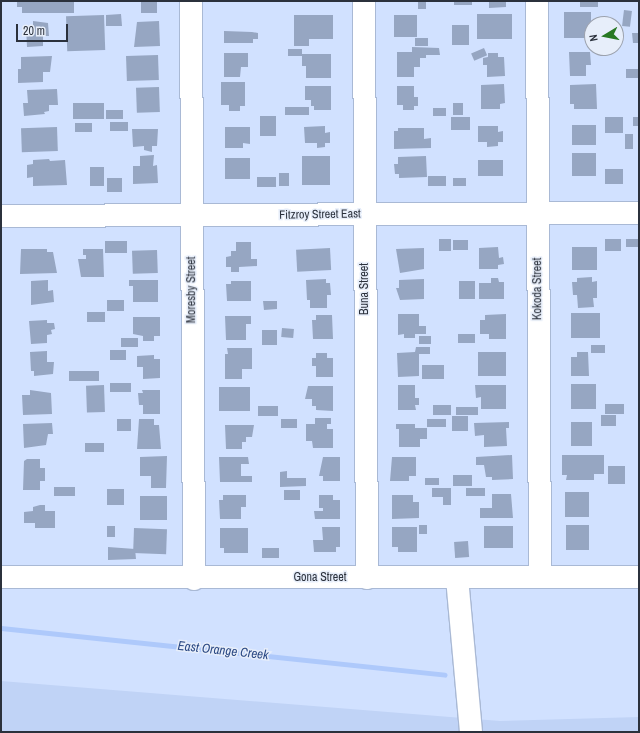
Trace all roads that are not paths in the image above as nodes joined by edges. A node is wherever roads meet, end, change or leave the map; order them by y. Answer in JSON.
{"nodes":[{"id":1,"x":190,"y":1,"type":"edge"},
{"id":2,"x":364,"y":1,"type":"edge"},
{"id":3,"x":537,"y":1,"type":"edge"},
{"id":4,"x":639,"y":213,"type":"edge"},
{"id":5,"x":365,"y":214,"type":"junction"},
{"id":6,"x":538,"y":214,"type":"junction"},
{"id":7,"x":1,"y":216,"type":"edge"},
{"id":8,"x":192,"y":216,"type":"junction"},
{"id":9,"x":1,"y":577,"type":"edge"},
{"id":10,"x":540,"y":577,"type":"junction"},
{"id":11,"x":639,"y":577,"type":"edge"},
{"id":12,"x":367,"y":578,"type":"junction"},
{"id":13,"x":457,"y":578,"type":"junction"},
{"id":14,"x":194,"y":579,"type":"junction"},
{"id":15,"x":471,"y":732,"type":"edge"}],
"edges":[{"from":1,"to":8,"type":"street","name":"Moresby Street"},
{"from":2,"to":5,"type":"street","name":"Buna Street"},
{"from":3,"to":6,"type":"street","name":"Kokoda Street"},
{"from":4,"to":6,"type":"street","name":"Fitzroy Street East"},
{"from":5,"to":6,"type":"street","name":"Fitzroy Street East"},
{"from":5,"to":8,"type":"street","name":"Fitzroy Street East"},
{"from":5,"to":12,"type":"street","name":"Buna Street"},
{"from":6,"to":10,"type":"street","name":"Kokoda Street"},
{"from":7,"to":8,"type":"street","name":"Fitzroy Street East"},
{"from":8,"to":14,"type":"street","name":"Moresby Street"},
{"from":9,"to":14,"type":"street","name":"Gona Street"},
{"from":10,"to":11,"type":"street","name":"Gona Street"},
{"from":10,"to":13,"type":"street","name":"Gona Street"},
{"from":12,"to":13,"type":"street","name":"Gona Street"},
{"from":12,"to":14,"type":"street","name":"Gona Street"},
{"from":13,"to":15,"type":"street"}]}
